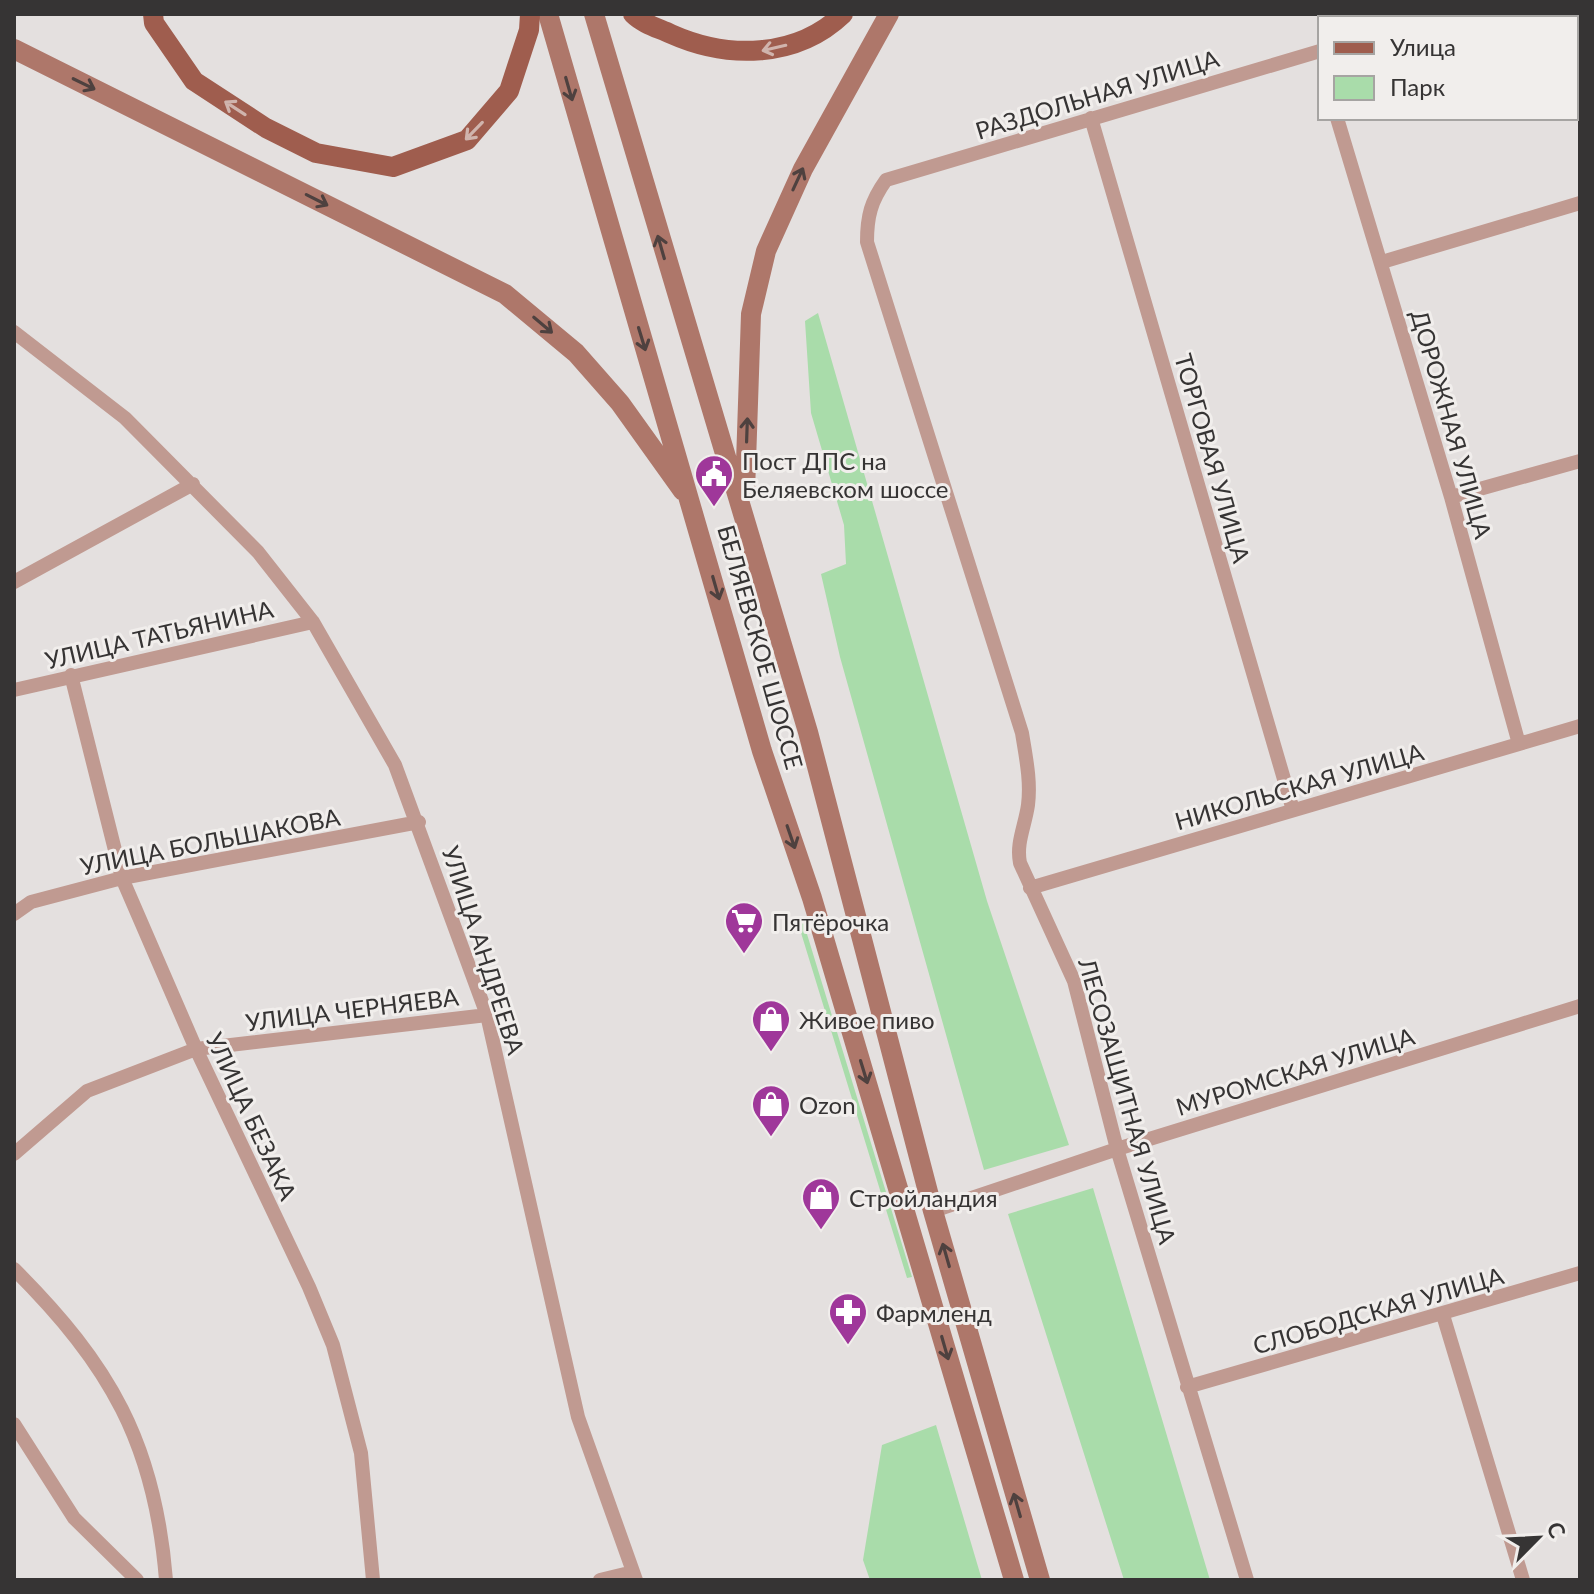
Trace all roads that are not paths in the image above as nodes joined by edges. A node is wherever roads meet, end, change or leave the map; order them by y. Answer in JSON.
{"nodes":[{"id":1,"x":153,"y":14,"type":"edge"},
{"id":2,"x":530,"y":14,"type":"edge"},
{"id":3,"x":548,"y":14,"type":"edge"},
{"id":4,"x":594,"y":14,"type":"edge"},
{"id":5,"x":633,"y":14,"type":"edge"},
{"id":6,"x":843,"y":14,"type":"edge"},
{"id":7,"x":889,"y":14,"type":"edge"},
{"id":8,"x":14,"y":49,"type":"edge"},
{"id":9,"x":1318,"y":56,"type":"edge"},
{"id":10,"x":1091,"y":118,"type":"junction"},
{"id":11,"x":1338,"y":120,"type":"edge"},
{"id":12,"x":886,"y":180,"type":"joint"},
{"id":13,"x":1580,"y":203,"type":"edge"},
{"id":14,"x":1382,"y":262,"type":"junction"},
{"id":15,"x":14,"y":332,"type":"edge"},
{"id":16,"x":1580,"y":461,"type":"edge"},
{"id":17,"x":193,"y":484,"type":"junction"},
{"id":18,"x":1451,"y":497,"type":"junction"},
{"id":19,"x":693,"y":505,"type":"junction"},
{"id":20,"x":744,"y":508,"type":"junction"},
{"id":21,"x":14,"y":582,"type":"edge"},
{"id":22,"x":313,"y":622,"type":"junction"},
{"id":23,"x":71,"y":675,"type":"junction"},
{"id":24,"x":14,"y":690,"type":"edge"},
{"id":25,"x":1580,"y":726,"type":"edge"},
{"id":26,"x":1519,"y":744,"type":"junction"},
{"id":27,"x":1293,"y":810,"type":"junction"},
{"id":28,"x":419,"y":822,"type":"junction"},
{"id":29,"x":122,"y":878,"type":"junction"},
{"id":30,"x":1030,"y":888,"type":"junction"},
{"id":31,"x":14,"y":914,"type":"edge"},
{"id":32,"x":1580,"y":1006,"type":"edge"},
{"id":33,"x":487,"y":1015,"type":"junction"},
{"id":34,"x":196,"y":1049,"type":"junction"},
{"id":35,"x":1117,"y":1149,"type":"junction"},
{"id":36,"x":14,"y":1154,"type":"edge"},
{"id":37,"x":933,"y":1211,"type":"junction"},
{"id":38,"x":14,"y":1269,"type":"edge"},
{"id":39,"x":1580,"y":1273,"type":"edge"},
{"id":40,"x":1443,"y":1315,"type":"junction"},
{"id":41,"x":1187,"y":1387,"type":"junction"},
{"id":42,"x":14,"y":1424,"type":"edge"},
{"id":43,"x":634,"y":1576,"type":"edge"},
{"id":44,"x":137,"y":1580,"type":"edge"},
{"id":45,"x":166,"y":1580,"type":"edge"},
{"id":46,"x":373,"y":1580,"type":"edge"},
{"id":47,"x":600,"y":1580,"type":"edge"},
{"id":48,"x":1014,"y":1580,"type":"edge"},
{"id":49,"x":1040,"y":1580,"type":"edge"},
{"id":50,"x":1247,"y":1580,"type":"edge"},
{"id":51,"x":1523,"y":1580,"type":"edge"}],
"edges":[{"from":2,"to":1,"type":"main road","one_way":true},
{"from":3,"to":19,"type":"main road","name":"БЕЛЯЕВСКОЕ ШОССЕ","one_way":true},
{"from":20,"to":4,"type":"main road","name":"БЕЛЯЕВСКОЕ ШОССЕ","one_way":true},
{"from":6,"to":5,"type":"main road","one_way":true},
{"from":20,"to":7,"type":"main road","one_way":true},
{"from":8,"to":19,"type":"main road","one_way":true},
{"from":9,"to":10,"type":"street","name":"РАЗДОЛЬНАЯ УЛИЦА"},
{"from":10,"to":12,"type":"street","name":"РАЗДОЛЬНАЯ УЛИЦА"},
{"from":10,"to":27,"type":"street","name":"ТОРГОВАЯ УЛИЦА"},
{"from":11,"to":14,"type":"street","name":"ДОРОЖНАЯ УЛИЦА"},
{"from":12,"to":30,"type":"street","name":"ЛЕСОЗАЩИТНАЯ УЛИЦА"},
{"from":13,"to":14,"type":"street"},
{"from":14,"to":18,"type":"street","name":"ДОРОЖНАЯ УЛИЦА"},
{"from":15,"to":17,"type":"street","name":"УЛИЦА АНДРЕЕВА"},
{"from":16,"to":18,"type":"street"},
{"from":17,"to":21,"type":"street"},
{"from":17,"to":22,"type":"street","name":"УЛИЦА АНДРЕЕВА"},
{"from":18,"to":26,"type":"street","name":"ДОРОЖНАЯ УЛИЦА"},
{"from":19,"to":48,"type":"main road","name":"БЕЛЯЕВСКОЕ ШОССЕ","one_way":true},
{"from":20,"to":37,"type":"main road","name":"БЕЛЯЕВСКОЕ ШОССЕ"},
{"from":22,"to":23,"type":"street","name":"УЛИЦА ТАТЬЯНИНА"},
{"from":22,"to":28,"type":"street","name":"УЛИЦА АНДРЕЕВА"},
{"from":23,"to":24,"type":"street","name":"УЛИЦА ТАТЬЯНИНА"},
{"from":23,"to":29,"type":"street","name":"УЛИЦА БЕЗАКА"},
{"from":25,"to":26,"type":"street","name":"НИКОЛЬСКАЯ УЛИЦА"},
{"from":26,"to":27,"type":"street","name":"НИКОЛЬСКАЯ УЛИЦА"},
{"from":27,"to":30,"type":"street","name":"НИКОЛЬСКАЯ УЛИЦА"},
{"from":28,"to":29,"type":"street","name":"УЛИЦА БОЛЬШАКОВА"},
{"from":28,"to":33,"type":"street","name":"УЛИЦА АНДРЕЕВА"},
{"from":29,"to":31,"type":"street","name":"УЛИЦА БОЛЬШАКОВА"},
{"from":29,"to":34,"type":"street","name":"УЛИЦА БЕЗАКА"},
{"from":30,"to":35,"type":"street","name":"ЛЕСОЗАЩИТНАЯ УЛИЦА"},
{"from":32,"to":35,"type":"street","name":"МУРОМСКАЯ УЛИЦА"},
{"from":33,"to":34,"type":"street","name":"УЛИЦА ЧЕРНЯЕВА"},
{"from":33,"to":43,"type":"street","name":"УЛИЦА АНДРЕЕВА"},
{"from":34,"to":36,"type":"street","name":"УЛИЦА ЧЕРНЯЕВА"},
{"from":34,"to":46,"type":"street","name":"УЛИЦА БЕЗАКА"},
{"from":35,"to":37,"type":"street","name":"МУРОМСКАЯ УЛИЦА"},
{"from":35,"to":41,"type":"street","name":"ЛЕСОЗАЩИТНАЯ УЛИЦА"},
{"from":49,"to":37,"type":"main road","name":"БЕЛЯЕВСКОЕ ШОССЕ","one_way":true},
{"from":38,"to":45,"type":"street"},
{"from":39,"to":40,"type":"street","name":"СЛОБОДСКАЯ УЛИЦА"},
{"from":40,"to":41,"type":"street","name":"СЛОБОДСКАЯ УЛИЦА"},
{"from":40,"to":51,"type":"street"},
{"from":41,"to":50,"type":"street","name":"ЛЕСОЗАЩИТНАЯ УЛИЦА"},
{"from":42,"to":44,"type":"street"},
{"from":43,"to":47,"type":"street"}]}
